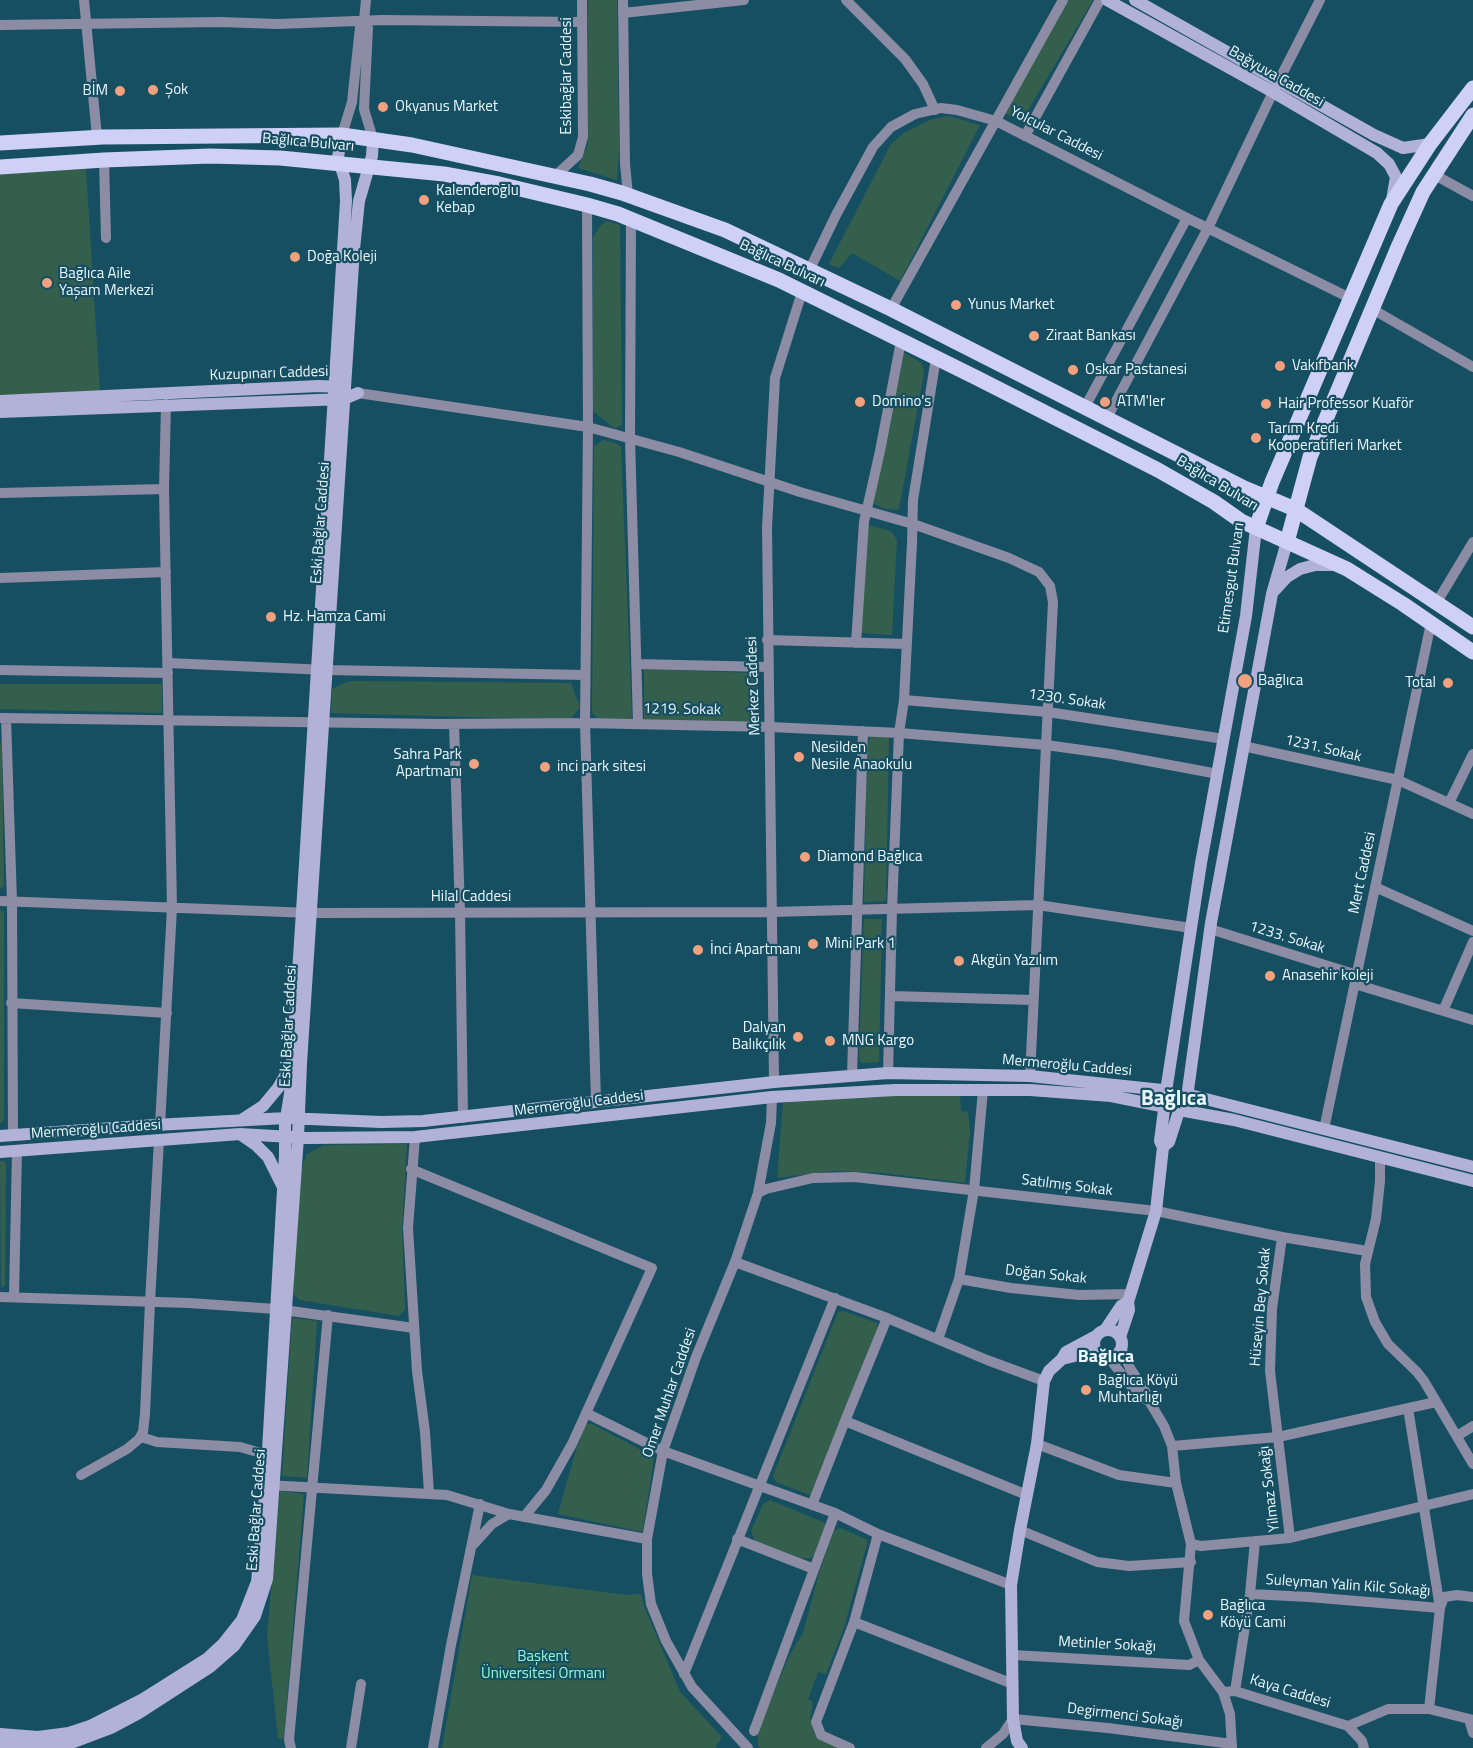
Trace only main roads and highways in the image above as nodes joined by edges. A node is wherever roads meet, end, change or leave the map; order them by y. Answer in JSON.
{"nodes":[{"id":1,"x":1473,"y":88,"type":"edge"},
{"id":2,"x":1473,"y":115,"type":"edge"},
{"id":3,"x":0,"y":143,"type":"edge"},
{"id":4,"x":0,"y":167,"type":"edge"},
{"id":5,"x":1266,"y":497,"type":"junction"},
{"id":6,"x":1295,"y":509,"type":"junction"},
{"id":7,"x":1256,"y":528,"type":"junction"},
{"id":8,"x":1287,"y":542,"type":"junction"},
{"id":9,"x":1473,"y":627,"type":"edge"},
{"id":10,"x":1473,"y":652,"type":"edge"}],
"edges":[{"from":1,"to":5,"type":"main road","name":"Etimesgut Bulvarı"},
{"from":2,"to":6,"type":"main road"},
{"from":3,"to":5,"type":"main road","name":"Bağlıca Bulvarı"},
{"from":4,"to":7,"type":"main road","name":"Bağlıca Bulvarı"},
{"from":5,"to":6,"type":"main road","name":"Bağlıca Bulvarı"},
{"from":5,"to":7,"type":"main road","name":"Etimesgut Bulvarı"},
{"from":6,"to":8,"type":"main road"},
{"from":6,"to":9,"type":"main road","name":"Bağlıca Bulvarı"},
{"from":7,"to":8,"type":"main road","name":"Bağlıca Bulvarı"},
{"from":8,"to":10,"type":"main road","name":"Bağlıca Bulvarı"}]}
